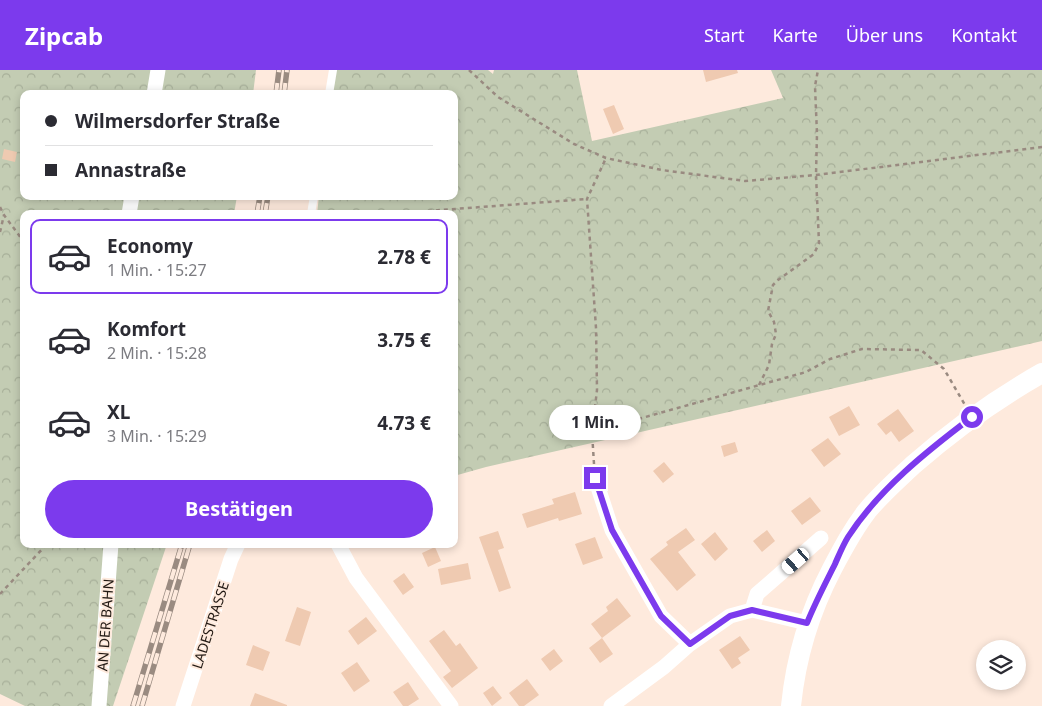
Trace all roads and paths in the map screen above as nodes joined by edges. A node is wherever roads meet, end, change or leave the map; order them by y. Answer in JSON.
{"nodes":[{"id":1,"x":158,"y":70,"type":"edge"},
{"id":2,"x":332,"y":70,"type":"edge"},
{"id":3,"x":469,"y":70,"type":"edge"},
{"id":4,"x":818,"y":70,"type":"edge"},
{"id":5,"x":155,"y":90,"type":"edge"},
{"id":6,"x":330,"y":90,"type":"edge"},
{"id":7,"x":1042,"y":148,"type":"edge"},
{"id":8,"x":606,"y":158,"type":"junction"},
{"id":9,"x":816,"y":175,"type":"junction"},
{"id":10,"x":587,"y":199,"type":"junction"},
{"id":11,"x":0,"y":207,"type":"edge"},
{"id":12,"x":458,"y":210,"type":"edge"},
{"id":13,"x":4,"y":215,"type":"junction"},
{"id":14,"x":0,"y":232,"type":"edge"},
{"id":15,"x":20,"y":237,"type":"edge"},
{"id":16,"x":1042,"y":372,"type":"edge"},
{"id":17,"x":759,"y":385,"type":"junction"},
{"id":18,"x":972,"y":417,"type":"junction"},
{"id":19,"x":592,"y":432,"type":"junction"},
{"id":20,"x":595,"y":478,"type":"joint"},
{"id":21,"x":821,"y":538,"type":"dead end"},
{"id":22,"x":43,"y":548,"type":"edge"},
{"id":23,"x":111,"y":548,"type":"edge"},
{"id":24,"x":236,"y":548,"type":"edge"},
{"id":25,"x":340,"y":548,"type":"edge"},
{"id":26,"x":0,"y":594,"type":"edge"},
{"id":27,"x":752,"y":610,"type":"junction"},
{"id":28,"x":807,"y":623,"type":"junction"},
{"id":29,"x":690,"y":644,"type":"junction"},
{"id":30,"x":99,"y":706,"type":"edge"},
{"id":31,"x":183,"y":706,"type":"edge"},
{"id":32,"x":451,"y":706,"type":"edge"},
{"id":33,"x":611,"y":706,"type":"edge"},
{"id":34,"x":791,"y":706,"type":"edge"}],
"edges":[{"from":1,"to":5,"type":"street"},
{"from":2,"to":6,"type":"lane"},
{"from":3,"to":8,"type":"path"},
{"from":4,"to":9,"type":"path"},
{"from":7,"to":9,"type":"path"},
{"from":8,"to":9,"type":"path"},
{"from":8,"to":10,"type":"path"},
{"from":9,"to":17,"type":"path"},
{"from":10,"to":12,"type":"path"},
{"from":10,"to":19,"type":"path"},
{"from":11,"to":13,"type":"path"},
{"from":13,"to":14,"type":"path"},
{"from":13,"to":15,"type":"path"},
{"from":16,"to":18,"type":"main road"},
{"from":17,"to":18,"type":"path"},
{"from":17,"to":19,"type":"path"},
{"from":18,"to":28,"type":"main road"},
{"from":19,"to":20,"type":"path"},
{"from":20,"to":29,"type":"street"},
{"from":21,"to":27,"type":"street"},
{"from":22,"to":26,"type":"path"},
{"from":23,"to":30,"type":"street","name":"AN DER BAHN"},
{"from":24,"to":31,"type":"street","name":"LADESTRASSE"},
{"from":25,"to":32,"type":"street"},
{"from":27,"to":28,"type":"street"},
{"from":27,"to":29,"type":"street"},
{"from":28,"to":34,"type":"main road"},
{"from":29,"to":33,"type":"street"}]}
